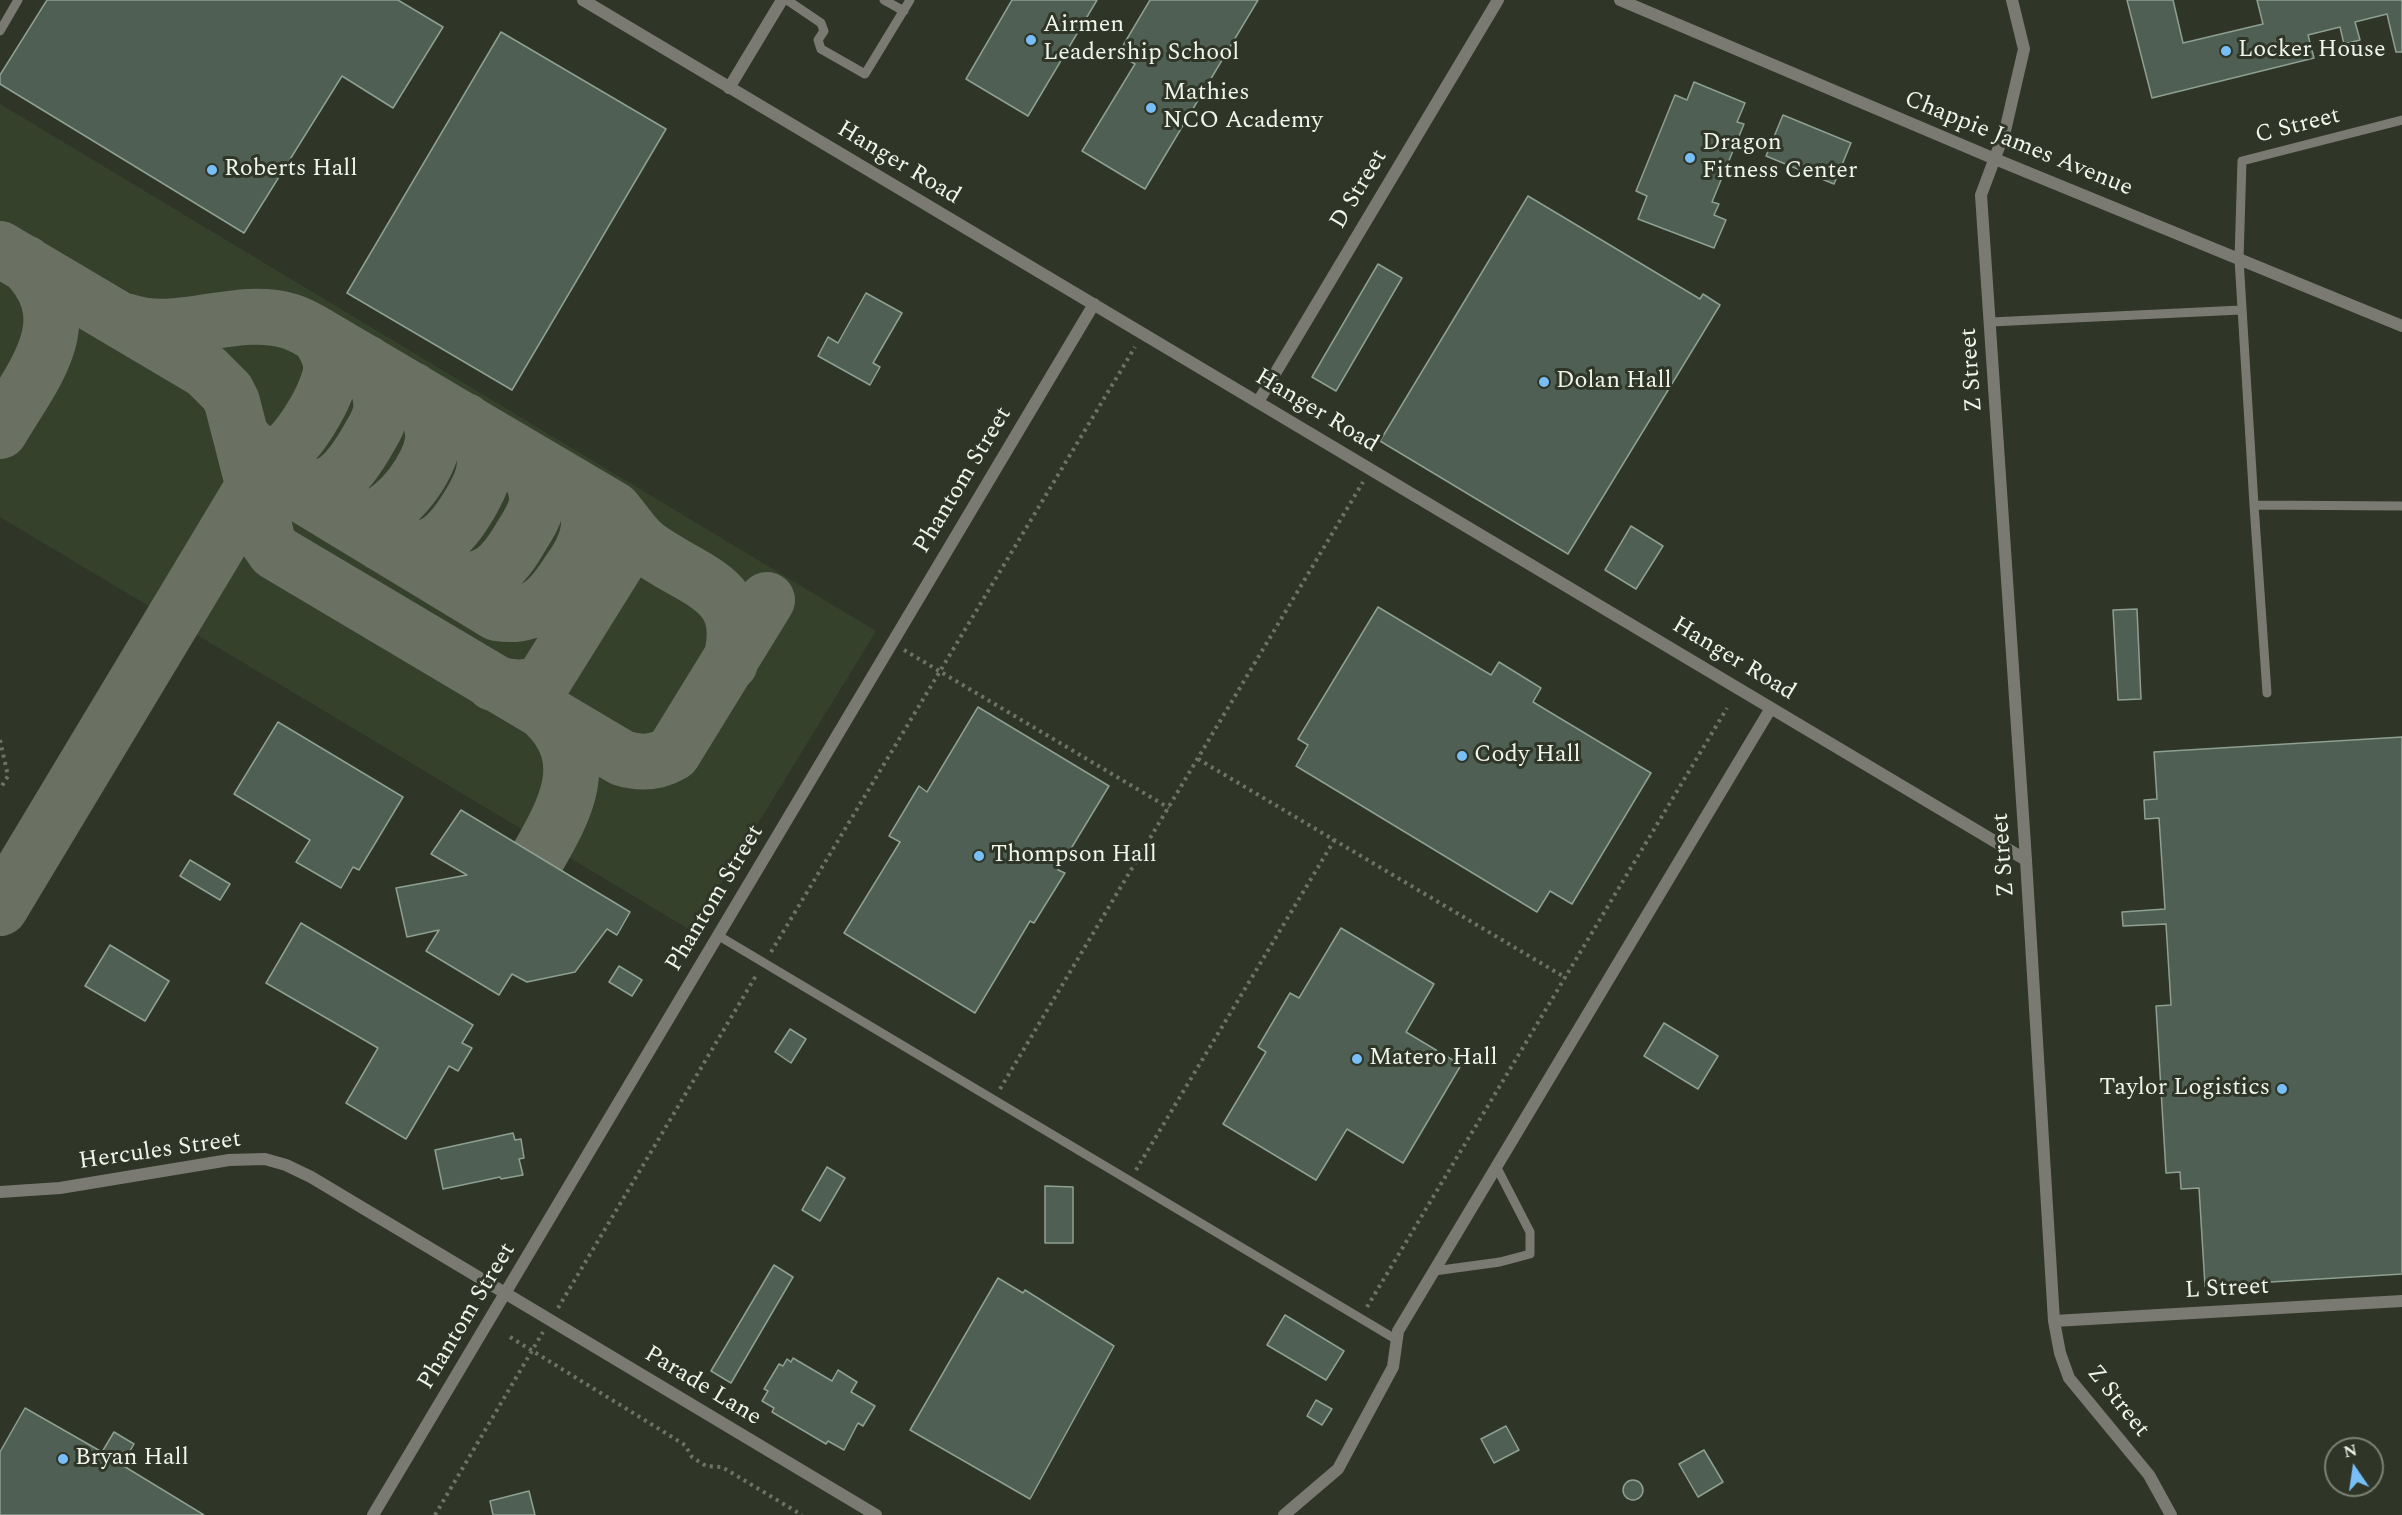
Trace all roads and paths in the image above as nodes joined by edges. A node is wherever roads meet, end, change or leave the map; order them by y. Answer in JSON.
{"nodes":[{"id":1,"x":18,"y":0,"type":"edge"},
{"id":2,"x":584,"y":0,"type":"edge"},
{"id":3,"x":782,"y":0,"type":"edge"},
{"id":4,"x":787,"y":0,"type":"edge"},
{"id":5,"x":884,"y":0,"type":"edge"},
{"id":6,"x":910,"y":0,"type":"edge"},
{"id":7,"x":1498,"y":0,"type":"edge"},
{"id":8,"x":1620,"y":0,"type":"edge"},
{"id":9,"x":2012,"y":0,"type":"edge"},
{"id":10,"x":904,"y":11,"type":"junction"},
{"id":11,"x":0,"y":31,"type":"edge"},
{"id":12,"x":729,"y":88,"type":"junction"},
{"id":13,"x":2402,"y":120,"type":"edge"},
{"id":14,"x":1995,"y":159,"type":"junction"},
{"id":15,"x":2239,"y":259,"type":"junction"},
{"id":16,"x":1094,"y":304,"type":"junction"},
{"id":17,"x":2241,"y":310,"type":"junction"},
{"id":18,"x":1991,"y":322,"type":"junction"},
{"id":19,"x":2402,"y":326,"type":"edge"},
{"id":20,"x":1143,"y":334,"type":"junction"},
{"id":21,"x":1258,"y":402,"type":"junction"},
{"id":22,"x":1371,"y":469,"type":"junction"},
{"id":23,"x":2254,"y":505,"type":"junction"},
{"id":24,"x":2402,"y":506,"type":"edge"},
{"id":25,"x":893,"y":643,"type":"junction"},
{"id":26,"x":941,"y":672,"type":"junction"},
{"id":27,"x":2267,"y":693,"type":"dead end"},
{"id":28,"x":1726,"y":708,"type":"dead end"},
{"id":29,"x":1771,"y":708,"type":"junction"},
{"id":30,"x":0,"y":740,"type":"edge"},
{"id":31,"x":1198,"y":759,"type":"junction"},
{"id":32,"x":0,"y":789,"type":"edge"},
{"id":33,"x":1169,"y":808,"type":"junction"},
{"id":34,"x":1335,"y":839,"type":"junction"},
{"id":35,"x":2026,"y":860,"type":"junction"},
{"id":36,"x":719,"y":936,"type":"junction"},
{"id":37,"x":764,"y":963,"type":"junction"},
{"id":38,"x":1566,"y":979,"type":"junction"},
{"id":39,"x":994,"y":1099,"type":"junction"},
{"id":40,"x":1497,"y":1166,"type":"junction"},
{"id":41,"x":1130,"y":1180,"type":"junction"},
{"id":42,"x":0,"y":1192,"type":"edge"},
{"id":43,"x":1434,"y":1271,"type":"junction"},
{"id":44,"x":506,"y":1294,"type":"junction"},
{"id":45,"x":2402,"y":1301,"type":"edge"},
{"id":46,"x":1360,"y":1318,"type":"junction"},
{"id":47,"x":550,"y":1321,"type":"junction"},
{"id":48,"x":2054,"y":1321,"type":"junction"},
{"id":49,"x":510,"y":1337,"type":"dead end"},
{"id":50,"x":1397,"y":1340,"type":"junction"},
{"id":51,"x":532,"y":1351,"type":"junction"},
{"id":52,"x":373,"y":1515,"type":"edge"},
{"id":53,"x":435,"y":1515,"type":"edge"},
{"id":54,"x":802,"y":1515,"type":"edge"},
{"id":55,"x":876,"y":1515,"type":"edge"},
{"id":56,"x":1284,"y":1515,"type":"edge"},
{"id":57,"x":2171,"y":1515,"type":"edge"}],
"edges":[{"from":1,"to":11,"type":"lane"},
{"from":2,"to":12,"type":"street","name":"Hanger Road"},
{"from":3,"to":12,"type":"street"},
{"from":4,"to":10,"type":"lane"},
{"from":5,"to":10,"type":"lane"},
{"from":6,"to":10,"type":"lane"},
{"from":7,"to":21,"type":"street","name":"D Street"},
{"from":8,"to":14,"type":"street","name":"Chappie James Avenue"},
{"from":9,"to":14,"type":"street","name":"Z Street"},
{"from":12,"to":16,"type":"street","name":"Hanger Road"},
{"from":13,"to":15,"type":"lane","name":"C Street"},
{"from":14,"to":15,"type":"street","name":"Chappie James Avenue"},
{"from":14,"to":18,"type":"street","name":"Z Street"},
{"from":15,"to":17,"type":"lane","name":"C Street"},
{"from":15,"to":19,"type":"street","name":"Chappie James Avenue"},
{"from":16,"to":20,"type":"street","name":"Hanger Road"},
{"from":16,"to":25,"type":"street","name":"Phantom Street"},
{"from":17,"to":18,"type":"lane"},
{"from":17,"to":23,"type":"lane","name":"C Street"},
{"from":18,"to":35,"type":"street","name":"Z Street"},
{"from":20,"to":21,"type":"street","name":"Hanger Road"},
{"from":20,"to":26,"type":"path"},
{"from":21,"to":22,"type":"street","name":"Hanger Road"},
{"from":22,"to":29,"type":"street","name":"Hanger Road"},
{"from":22,"to":31,"type":"path"},
{"from":23,"to":24,"type":"lane"},
{"from":23,"to":27,"type":"lane","name":"C Street"},
{"from":25,"to":26,"type":"path"},
{"from":25,"to":36,"type":"street","name":"Phantom Street"},
{"from":26,"to":33,"type":"path"},
{"from":26,"to":37,"type":"path"},
{"from":28,"to":38,"type":"path"},
{"from":29,"to":35,"type":"street","name":"Hanger Road"},
{"from":29,"to":40,"type":"street"},
{"from":30,"to":32,"type":"path"},
{"from":31,"to":33,"type":"path"},
{"from":31,"to":34,"type":"path"},
{"from":33,"to":39,"type":"path"},
{"from":34,"to":38,"type":"path"},
{"from":34,"to":41,"type":"path"},
{"from":35,"to":48,"type":"street","name":"Z Street"},
{"from":36,"to":37,"type":"lane"},
{"from":36,"to":44,"type":"street","name":"Phantom Street"},
{"from":37,"to":39,"type":"lane"},
{"from":37,"to":47,"type":"path"},
{"from":38,"to":46,"type":"path"},
{"from":39,"to":41,"type":"lane"},
{"from":40,"to":43,"type":"street"},
{"from":40,"to":43,"type":"lane"},
{"from":41,"to":46,"type":"lane"},
{"from":42,"to":44,"type":"street","name":"Hercules Street"},
{"from":43,"to":50,"type":"street"},
{"from":44,"to":47,"type":"street","name":"Parade Lane"},
{"from":44,"to":52,"type":"street","name":"Phantom Street"},
{"from":45,"to":48,"type":"street","name":"L Street"},
{"from":46,"to":50,"type":"lane"},
{"from":47,"to":51,"type":"path"},
{"from":47,"to":55,"type":"street","name":"Parade Lane"},
{"from":48,"to":57,"type":"street","name":"Z Street"},
{"from":49,"to":51,"type":"path"},
{"from":50,"to":56,"type":"street"},
{"from":51,"to":53,"type":"path"},
{"from":51,"to":54,"type":"path"}]}
